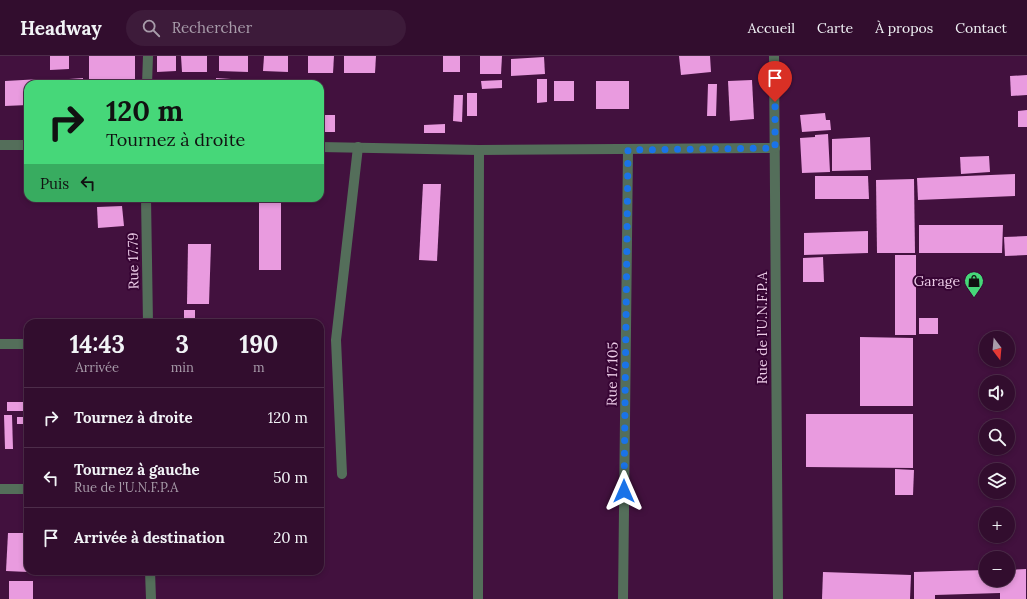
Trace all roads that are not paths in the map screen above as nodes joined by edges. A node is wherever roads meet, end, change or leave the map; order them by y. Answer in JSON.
{"nodes":[{"id":1,"x":148,"y":56,"type":"edge"},
{"id":2,"x":774,"y":56,"type":"edge"},
{"id":3,"x":147,"y":80,"type":"edge"},
{"id":4,"x":0,"y":145,"type":"edge"},
{"id":5,"x":24,"y":145,"type":"edge"},
{"id":6,"x":324,"y":147,"type":"edge"},
{"id":7,"x":358,"y":147,"type":"junction"},
{"id":8,"x":775,"y":148,"type":"junction"},
{"id":9,"x":479,"y":150,"type":"junction"},
{"id":10,"x":628,"y":150,"type":"junction"},
{"id":11,"x":146,"y":202,"type":"edge"},
{"id":12,"x":148,"y":319,"type":"edge"},
{"id":13,"x":0,"y":344,"type":"edge"},
{"id":14,"x":24,"y":344,"type":"edge"},
{"id":15,"x":342,"y":474,"type":"dead end"},
{"id":16,"x":0,"y":489,"type":"edge"},
{"id":17,"x":24,"y":489,"type":"edge"},
{"id":18,"x":150,"y":575,"type":"edge"},
{"id":19,"x":151,"y":599,"type":"edge"},
{"id":20,"x":478,"y":599,"type":"edge"},
{"id":21,"x":624,"y":599,"type":"edge"},
{"id":22,"x":778,"y":599,"type":"edge"}],
"edges":[{"from":1,"to":3,"type":"street"},
{"from":2,"to":8,"type":"street","name":"Rue de l'U.N.F.P.A"},
{"from":4,"to":5,"type":"street"},
{"from":6,"to":7,"type":"street"},
{"from":7,"to":9,"type":"street"},
{"from":7,"to":15,"type":"street"},
{"from":8,"to":10,"type":"street"},
{"from":8,"to":22,"type":"street","name":"Rue de l'U.N.F.P.A"},
{"from":9,"to":10,"type":"street"},
{"from":9,"to":20,"type":"street"},
{"from":10,"to":21,"type":"street","name":"Rue 17.105"},
{"from":11,"to":12,"type":"street","name":"Rue 17.79"},
{"from":13,"to":14,"type":"street"},
{"from":16,"to":17,"type":"street"},
{"from":18,"to":19,"type":"street"}]}
